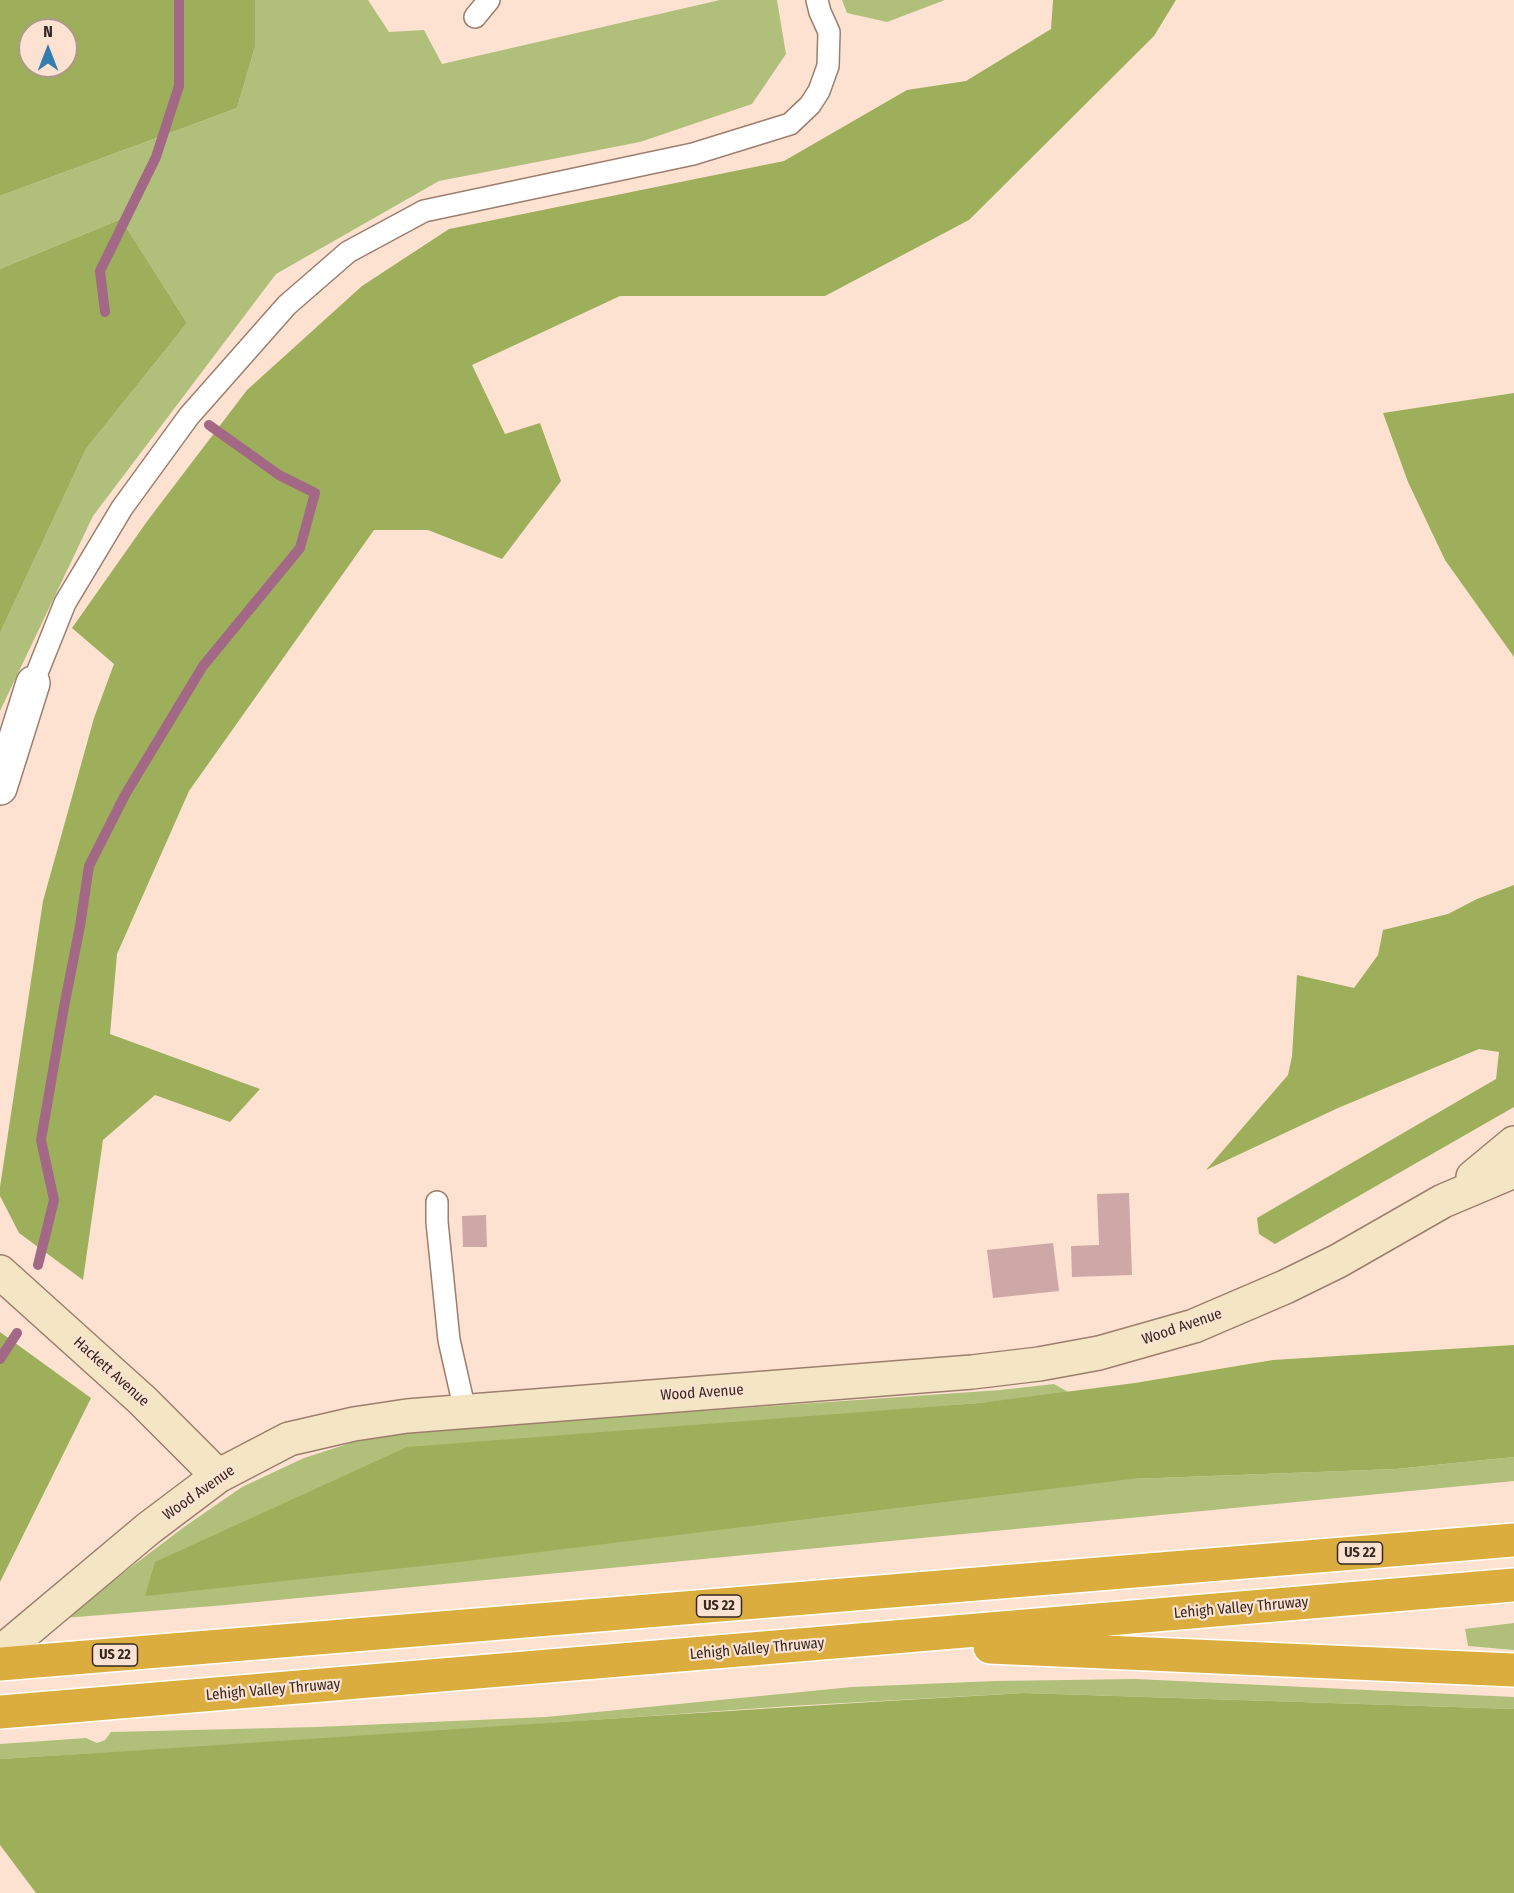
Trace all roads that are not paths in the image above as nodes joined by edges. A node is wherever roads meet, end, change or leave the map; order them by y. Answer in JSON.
{"nodes":[{"id":1,"x":489,"y":0,"type":"edge"},
{"id":2,"x":816,"y":0,"type":"edge"},
{"id":3,"x":475,"y":17,"type":"dead end"},
{"id":4,"x":33,"y":682,"type":"joint"},
{"id":5,"x":0,"y":788,"type":"edge"},
{"id":6,"x":1514,"y":1143,"type":"edge"},
{"id":7,"x":1514,"y":1171,"type":"edge"},
{"id":8,"x":1443,"y":1201,"type":"junction"},
{"id":9,"x":437,"y":1202,"type":"dead end"},
{"id":10,"x":0,"y":1272,"type":"edge"},
{"id":11,"x":465,"y":1411,"type":"junction"},
{"id":12,"x":218,"y":1476,"type":"junction"},
{"id":13,"x":1514,"y":1540,"type":"edge"},
{"id":14,"x":1514,"y":1585,"type":"edge"},
{"id":15,"x":853,"y":1640,"type":"junction"},
{"id":16,"x":0,"y":1653,"type":"edge"},
{"id":17,"x":0,"y":1664,"type":"edge"},
{"id":18,"x":1514,"y":1670,"type":"edge"},
{"id":19,"x":0,"y":1712,"type":"edge"}],
"edges":[{"from":1,"to":3,"type":"lane"},
{"from":2,"to":4,"type":"lane"},
{"from":4,"to":5,"type":"street"},
{"from":6,"to":8,"type":"main road","name":"Wood Avenue"},
{"from":7,"to":8,"type":"main road","name":"Wood Avenue"},
{"from":8,"to":11,"type":"main road","name":"Wood Avenue"},
{"from":9,"to":11,"type":"lane"},
{"from":10,"to":12,"type":"main road","name":"Hackett Avenue"},
{"from":11,"to":12,"type":"main road","name":"Wood Avenue"},
{"from":12,"to":16,"type":"main road","name":"Wood Avenue"},
{"from":13,"to":17,"type":"highway","number":"US 22"},
{"from":14,"to":15,"type":"highway","name":"Lehigh Valley Thruway"},
{"from":15,"to":18,"type":"highway"},
{"from":15,"to":19,"type":"highway","name":"Lehigh Valley Thruway"}]}
